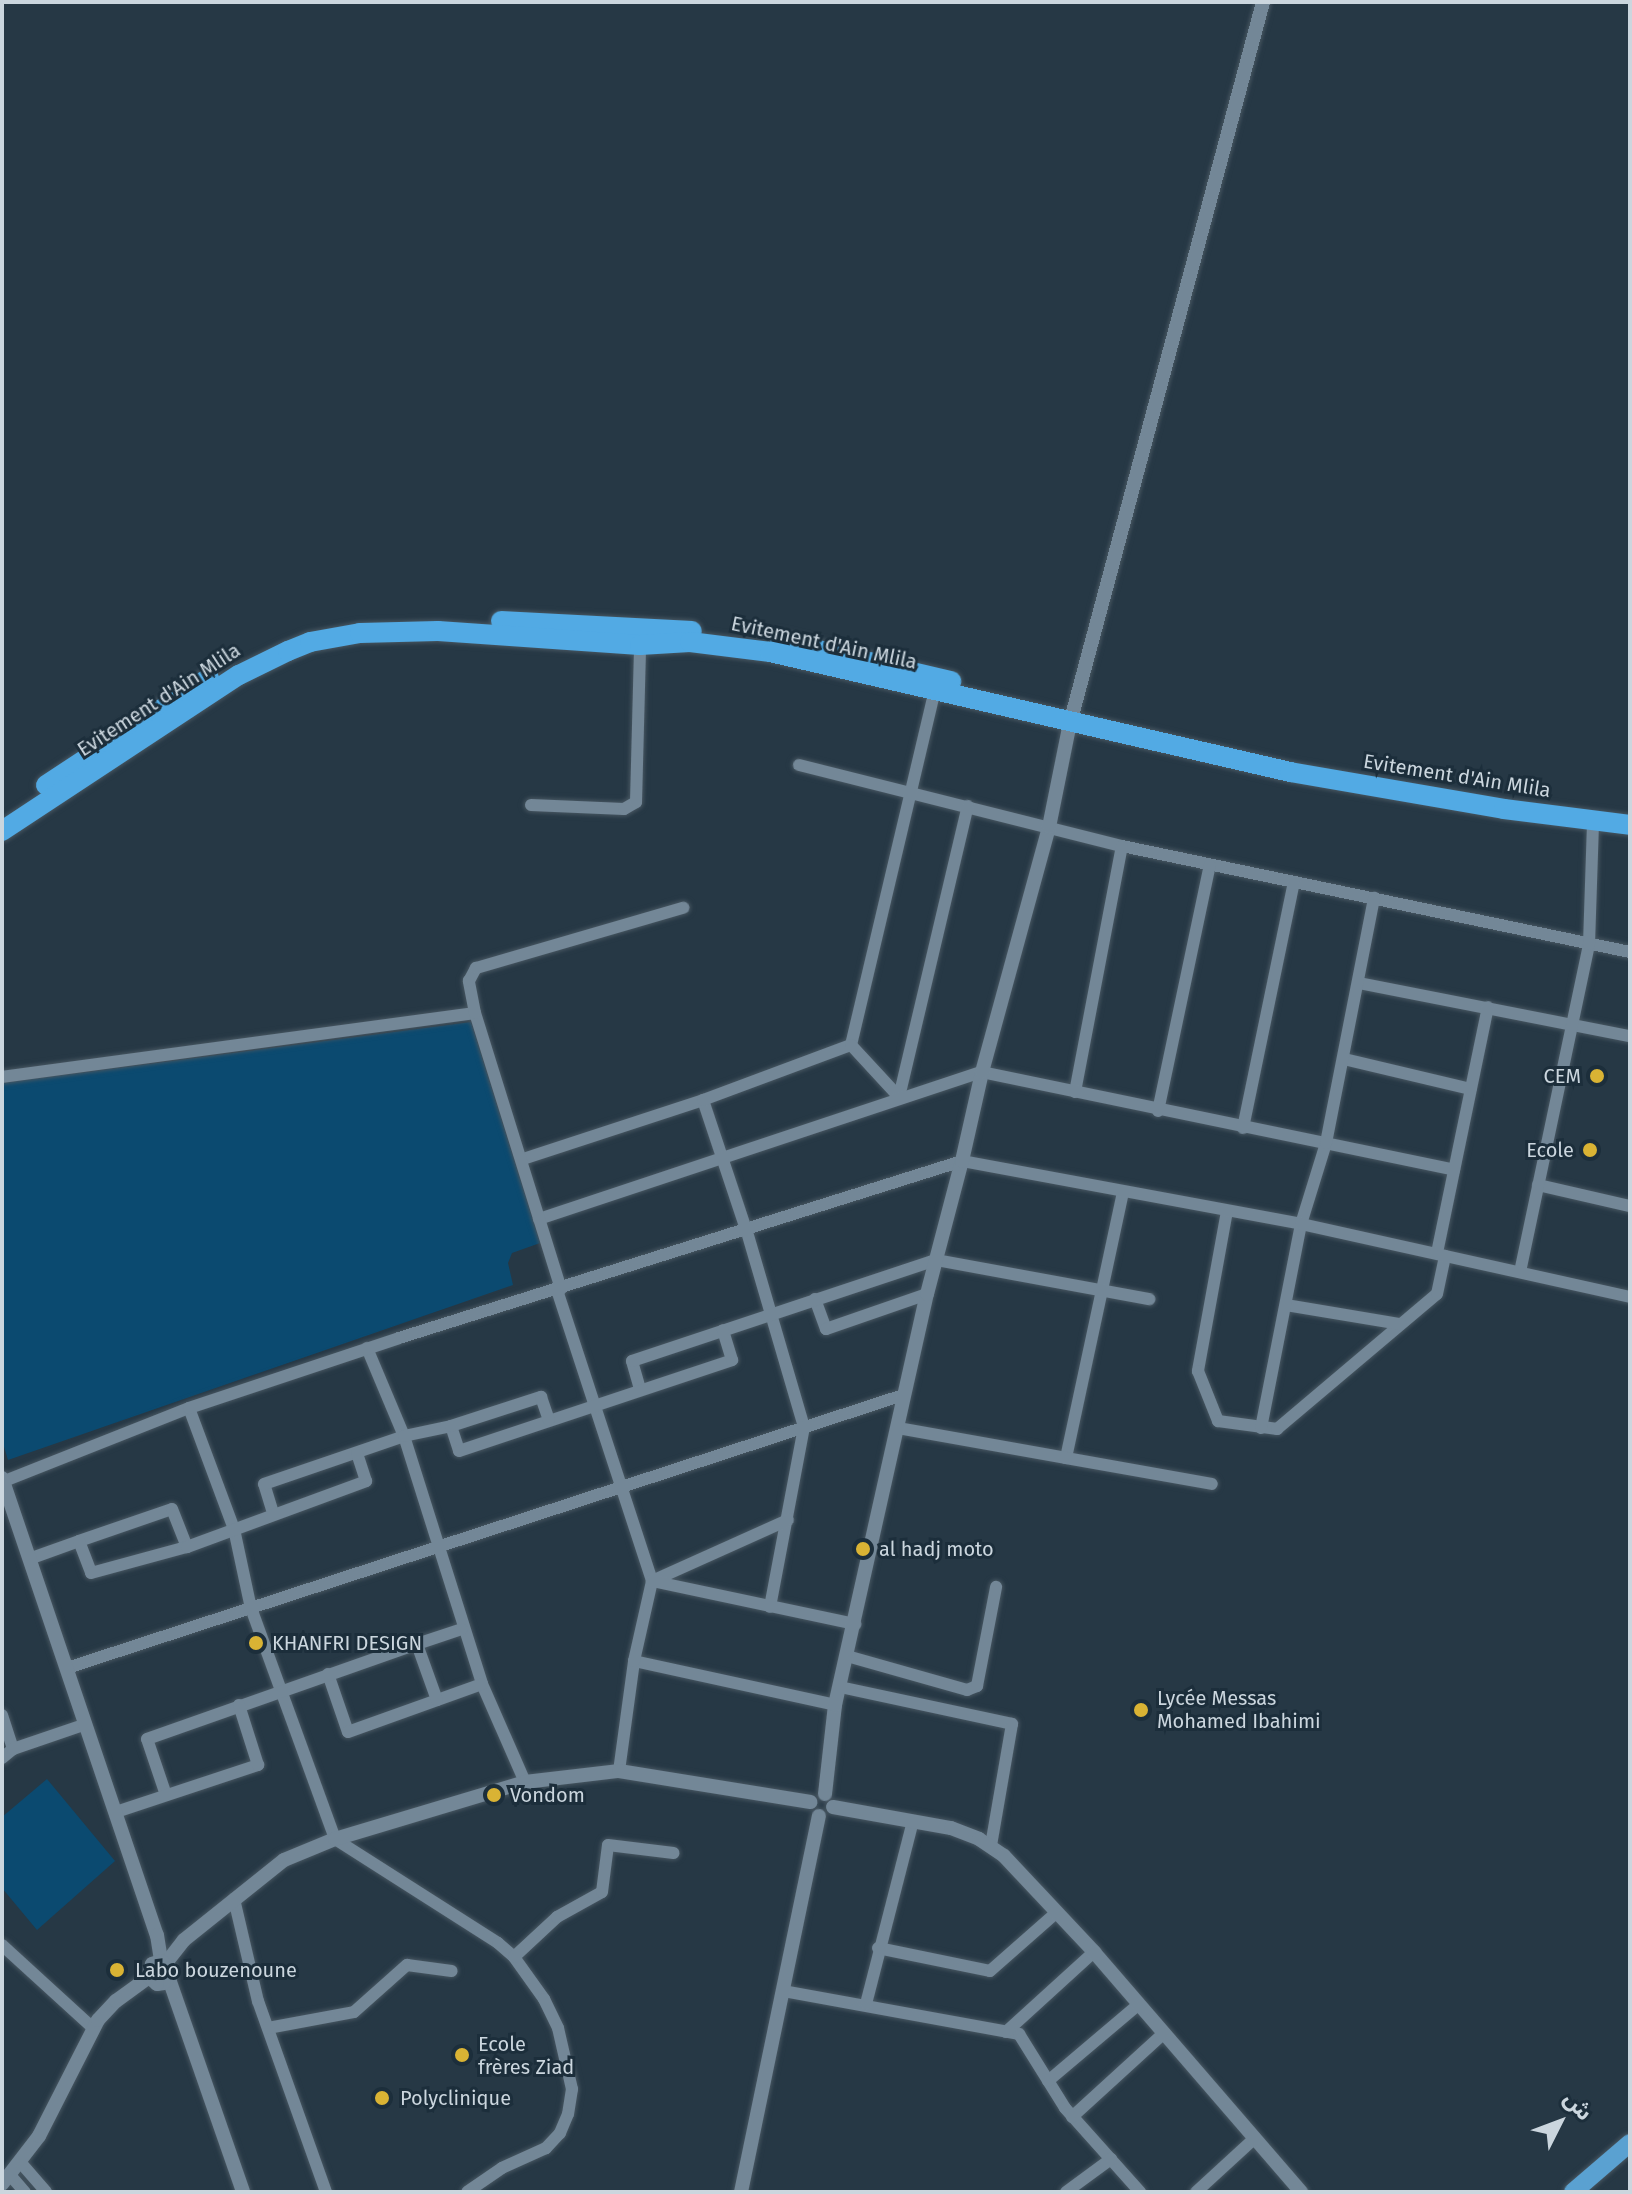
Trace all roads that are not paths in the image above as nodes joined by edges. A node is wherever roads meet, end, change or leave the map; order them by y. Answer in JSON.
{"nodes":[{"id":1,"x":1263,"y":2,"type":"edge"},
{"id":2,"x":640,"y":645,"type":"junction"},
{"id":3,"x":935,"y":691,"type":"junction"},
{"id":4,"x":1072,"y":718,"type":"junction"},
{"id":5,"x":799,"y":765,"type":"dead end"},
{"id":6,"x":912,"y":794,"type":"junction"},
{"id":7,"x":531,"y":805,"type":"dead end"},
{"id":8,"x":968,"y":806,"type":"junction"},
{"id":9,"x":1630,"y":811,"type":"edge"},
{"id":10,"x":2,"y":815,"type":"edge"},
{"id":11,"x":1593,"y":821,"type":"junction"},
{"id":12,"x":1630,"y":825,"type":"edge"},
{"id":13,"x":1049,"y":827,"type":"junction"},
{"id":14,"x":2,"y":831,"type":"edge"},
{"id":15,"x":1122,"y":846,"type":"junction"},
{"id":16,"x":1210,"y":865,"type":"junction"},
{"id":17,"x":1294,"y":882,"type":"junction"},
{"id":18,"x":1374,"y":898,"type":"junction"},
{"id":19,"x":683,"y":908,"type":"dead end"},
{"id":20,"x":1589,"y":944,"type":"junction"},
{"id":21,"x":1630,"y":952,"type":"edge"},
{"id":22,"x":1359,"y":983,"type":"junction"},
{"id":23,"x":1488,"y":1007,"type":"junction"},
{"id":24,"x":475,"y":1013,"type":"junction"},
{"id":25,"x":1571,"y":1023,"type":"junction"},
{"id":26,"x":1630,"y":1036,"type":"edge"},
{"id":27,"x":851,"y":1045,"type":"junction"},
{"id":28,"x":1344,"y":1059,"type":"junction"},
{"id":29,"x":982,"y":1072,"type":"junction"},
{"id":30,"x":2,"y":1077,"type":"edge"},
{"id":31,"x":1471,"y":1089,"type":"junction"},
{"id":32,"x":1075,"y":1092,"type":"junction"},
{"id":33,"x":899,"y":1097,"type":"junction"},
{"id":34,"x":703,"y":1100,"type":"junction"},
{"id":35,"x":1158,"y":1111,"type":"junction"},
{"id":36,"x":1243,"y":1128,"type":"junction"},
{"id":37,"x":1326,"y":1143,"type":"junction"},
{"id":38,"x":523,"y":1159,"type":"junction"},
{"id":39,"x":721,"y":1161,"type":"junction"},
{"id":40,"x":962,"y":1161,"type":"junction"},
{"id":41,"x":1454,"y":1170,"type":"junction"},
{"id":42,"x":1538,"y":1185,"type":"junction"},
{"id":43,"x":1123,"y":1192,"type":"junction"},
{"id":44,"x":1630,"y":1206,"type":"edge"},
{"id":45,"x":1227,"y":1211,"type":"junction"},
{"id":46,"x":539,"y":1219,"type":"junction"},
{"id":47,"x":1301,"y":1224,"type":"junction"},
{"id":48,"x":747,"y":1232,"type":"junction"},
{"id":49,"x":1441,"y":1255,"type":"junction"},
{"id":50,"x":936,"y":1260,"type":"junction"},
{"id":51,"x":1520,"y":1272,"type":"junction"},
{"id":52,"x":559,"y":1290,"type":"junction"},
{"id":53,"x":1102,"y":1290,"type":"junction"},
{"id":54,"x":927,"y":1294,"type":"junction"},
{"id":55,"x":1630,"y":1297,"type":"edge"},
{"id":56,"x":815,"y":1299,"type":"junction"},
{"id":57,"x":1149,"y":1299,"type":"dead end"},
{"id":58,"x":1286,"y":1305,"type":"junction"},
{"id":59,"x":772,"y":1314,"type":"junction"},
{"id":60,"x":1400,"y":1324,"type":"junction"},
{"id":61,"x":723,"y":1330,"type":"junction"},
{"id":62,"x":367,"y":1348,"type":"junction"},
{"id":63,"x":640,"y":1389,"type":"junction"},
{"id":64,"x":903,"y":1395,"type":"junction"},
{"id":65,"x":593,"y":1405,"type":"junction"},
{"id":66,"x":189,"y":1408,"type":"junction"},
{"id":67,"x":549,"y":1420,"type":"junction"},
{"id":68,"x":451,"y":1426,"type":"junction"},
{"id":69,"x":804,"y":1427,"type":"junction"},
{"id":70,"x":898,"y":1428,"type":"junction"},
{"id":71,"x":1261,"y":1428,"type":"junction"},
{"id":72,"x":404,"y":1436,"type":"junction"},
{"id":73,"x":357,"y":1453,"type":"junction"},
{"id":74,"x":1066,"y":1458,"type":"junction"},
{"id":75,"x":2,"y":1480,"type":"edge"},
{"id":76,"x":1212,"y":1484,"type":"dead end"},
{"id":77,"x":620,"y":1488,"type":"junction"},
{"id":78,"x":273,"y":1513,"type":"junction"},
{"id":79,"x":788,"y":1520,"type":"junction"},
{"id":80,"x":234,"y":1529,"type":"junction"},
{"id":81,"x":79,"y":1541,"type":"junction"},
{"id":82,"x":187,"y":1547,"type":"junction"},
{"id":83,"x":436,"y":1548,"type":"junction"},
{"id":84,"x":29,"y":1559,"type":"junction"},
{"id":85,"x":652,"y":1581,"type":"junction"},
{"id":86,"x":996,"y":1587,"type":"dead end"},
{"id":87,"x":770,"y":1607,"type":"junction"},
{"id":88,"x":251,"y":1608,"type":"junction"},
{"id":89,"x":855,"y":1624,"type":"junction"},
{"id":90,"x":462,"y":1629,"type":"junction"},
{"id":91,"x":417,"y":1644,"type":"junction"},
{"id":92,"x":847,"y":1656,"type":"junction"},
{"id":93,"x":634,"y":1661,"type":"junction"},
{"id":94,"x":67,"y":1668,"type":"junction"},
{"id":95,"x":328,"y":1674,"type":"junction"},
{"id":96,"x":482,"y":1684,"type":"junction"},
{"id":97,"x":840,"y":1687,"type":"junction"},
{"id":98,"x":280,"y":1690,"type":"junction"},
{"id":99,"x":437,"y":1700,"type":"junction"},
{"id":100,"x":239,"y":1705,"type":"junction"},
{"id":101,"x":835,"y":1705,"type":"junction"},
{"id":102,"x":2,"y":1715,"type":"edge"},
{"id":103,"x":86,"y":1724,"type":"junction"},
{"id":104,"x":13,"y":1749,"type":"junction"},
{"id":105,"x":2,"y":1758,"type":"edge"},
{"id":106,"x":619,"y":1771,"type":"junction"},
{"id":107,"x":525,"y":1782,"type":"junction"},
{"id":108,"x":166,"y":1795,"type":"junction"},
{"id":109,"x":829,"y":1800,"type":"junction"},
{"id":110,"x":811,"y":1802,"type":"junction"},
{"id":111,"x":116,"y":1812,"type":"junction"},
{"id":112,"x":819,"y":1816,"type":"junction"},
{"id":113,"x":913,"y":1821,"type":"junction"},
{"id":114,"x":335,"y":1839,"type":"junction"},
{"id":115,"x":991,"y":1846,"type":"junction"},
{"id":116,"x":674,"y":1853,"type":"dead end"},
{"id":117,"x":234,"y":1899,"type":"junction"},
{"id":118,"x":1057,"y":1912,"type":"junction"},
{"id":119,"x":2,"y":1945,"type":"edge"},
{"id":120,"x":878,"y":1948,"type":"junction"},
{"id":121,"x":1094,"y":1952,"type":"junction"},
{"id":122,"x":514,"y":1957,"type":"junction"},
{"id":123,"x":163,"y":1962,"type":"junction"},
{"id":124,"x":452,"y":1971,"type":"dead end"},
{"id":125,"x":149,"y":1977,"type":"junction"},
{"id":126,"x":169,"y":1979,"type":"junction"},
{"id":127,"x":783,"y":1991,"type":"junction"},
{"id":128,"x":866,"y":2004,"type":"junction"},
{"id":129,"x":1139,"y":2004,"type":"junction"},
{"id":130,"x":93,"y":2028,"type":"junction"},
{"id":131,"x":268,"y":2028,"type":"junction"},
{"id":132,"x":1006,"y":2032,"type":"junction"},
{"id":133,"x":1164,"y":2033,"type":"junction"},
{"id":134,"x":1048,"y":2081,"type":"junction"},
{"id":135,"x":1072,"y":2117,"type":"junction"},
{"id":136,"x":1255,"y":2138,"type":"junction"},
{"id":137,"x":1630,"y":2143,"type":"edge"},
{"id":138,"x":1111,"y":2159,"type":"junction"},
{"id":139,"x":21,"y":2163,"type":"junction"},
{"id":140,"x":6,"y":2179,"type":"edge"},
{"id":141,"x":25,"y":2192,"type":"edge"},
{"id":142,"x":46,"y":2192,"type":"edge"},
{"id":143,"x":243,"y":2192,"type":"edge"},
{"id":144,"x":326,"y":2192,"type":"edge"},
{"id":145,"x":467,"y":2192,"type":"edge"},
{"id":146,"x":741,"y":2192,"type":"edge"},
{"id":147,"x":1066,"y":2192,"type":"edge"},
{"id":148,"x":1140,"y":2192,"type":"edge"},
{"id":149,"x":1196,"y":2192,"type":"edge"},
{"id":150,"x":1301,"y":2192,"type":"edge"},
{"id":151,"x":1573,"y":2192,"type":"edge"}],
"edges":[{"from":1,"to":4,"type":"street"},
{"from":2,"to":3,"type":"highway","name":"Evitement d'Ain Mlila"},
{"from":2,"to":7,"type":"street"},
{"from":2,"to":14,"type":"highway","name":"Evitement d'Ain Mlila"},
{"from":3,"to":4,"type":"highway","name":"Evitement d'Ain Mlila"},
{"from":3,"to":6,"type":"street"},
{"from":4,"to":9,"type":"highway","name":"Evitement d'Ain Mlila"},
{"from":4,"to":10,"type":"highway","name":"Evitement d'Ain Mlila"},
{"from":4,"to":11,"type":"highway","name":"Evitement d'Ain Mlila"},
{"from":4,"to":13,"type":"street"},
{"from":5,"to":6,"type":"street"},
{"from":6,"to":8,"type":"street"},
{"from":6,"to":27,"type":"street"},
{"from":8,"to":13,"type":"street"},
{"from":8,"to":33,"type":"street"},
{"from":11,"to":12,"type":"highway","name":"Evitement d'Ain Mlila"},
{"from":11,"to":20,"type":"street"},
{"from":13,"to":15,"type":"street"},
{"from":13,"to":29,"type":"street"},
{"from":15,"to":16,"type":"street"},
{"from":15,"to":32,"type":"street"},
{"from":16,"to":17,"type":"street"},
{"from":16,"to":35,"type":"street"},
{"from":17,"to":18,"type":"street"},
{"from":17,"to":36,"type":"street"},
{"from":18,"to":20,"type":"street"},
{"from":18,"to":22,"type":"street"},
{"from":19,"to":24,"type":"street"},
{"from":20,"to":21,"type":"street"},
{"from":20,"to":25,"type":"street"},
{"from":22,"to":23,"type":"street"},
{"from":22,"to":28,"type":"street"},
{"from":23,"to":25,"type":"street"},
{"from":23,"to":31,"type":"street"},
{"from":24,"to":30,"type":"street"},
{"from":24,"to":38,"type":"street"},
{"from":25,"to":26,"type":"street"},
{"from":25,"to":42,"type":"street"},
{"from":27,"to":33,"type":"street"},
{"from":27,"to":34,"type":"street"},
{"from":28,"to":31,"type":"street"},
{"from":28,"to":37,"type":"street"},
{"from":29,"to":32,"type":"street"},
{"from":29,"to":33,"type":"street"},
{"from":29,"to":40,"type":"street"},
{"from":31,"to":41,"type":"street"},
{"from":32,"to":35,"type":"street"},
{"from":33,"to":39,"type":"street"},
{"from":34,"to":38,"type":"street"},
{"from":34,"to":39,"type":"street"},
{"from":35,"to":36,"type":"street"},
{"from":36,"to":37,"type":"street"},
{"from":37,"to":41,"type":"street"},
{"from":37,"to":47,"type":"street"},
{"from":38,"to":46,"type":"street"},
{"from":39,"to":46,"type":"street"},
{"from":39,"to":48,"type":"street"},
{"from":40,"to":43,"type":"street"},
{"from":40,"to":48,"type":"street"},
{"from":40,"to":50,"type":"street"},
{"from":41,"to":49,"type":"street"},
{"from":42,"to":44,"type":"street"},
{"from":42,"to":51,"type":"street"},
{"from":43,"to":45,"type":"street"},
{"from":43,"to":53,"type":"street"},
{"from":45,"to":47,"type":"street"},
{"from":45,"to":71,"type":"street"},
{"from":46,"to":52,"type":"street"},
{"from":47,"to":49,"type":"street"},
{"from":47,"to":58,"type":"street"},
{"from":48,"to":52,"type":"street"},
{"from":48,"to":59,"type":"street"},
{"from":49,"to":51,"type":"street"},
{"from":49,"to":60,"type":"street"},
{"from":50,"to":53,"type":"street"},
{"from":50,"to":54,"type":"street"},
{"from":50,"to":56,"type":"street"},
{"from":51,"to":55,"type":"street"},
{"from":52,"to":62,"type":"street"},
{"from":52,"to":65,"type":"street"},
{"from":53,"to":57,"type":"street"},
{"from":53,"to":74,"type":"street"},
{"from":54,"to":56,"type":"street"},
{"from":54,"to":64,"type":"street"},
{"from":56,"to":59,"type":"street"},
{"from":58,"to":60,"type":"street"},
{"from":58,"to":71,"type":"street"},
{"from":59,"to":61,"type":"street"},
{"from":59,"to":69,"type":"street"},
{"from":60,"to":71,"type":"street"},
{"from":61,"to":63,"type":"street"},
{"from":61,"to":63,"type":"street"},
{"from":62,"to":66,"type":"street"},
{"from":62,"to":72,"type":"street"},
{"from":63,"to":65,"type":"street"},
{"from":64,"to":69,"type":"street"},
{"from":64,"to":70,"type":"street"},
{"from":65,"to":67,"type":"street"},
{"from":65,"to":77,"type":"street"},
{"from":66,"to":75,"type":"street"},
{"from":66,"to":80,"type":"street"},
{"from":67,"to":68,"type":"street"},
{"from":67,"to":68,"type":"street"},
{"from":68,"to":72,"type":"street"},
{"from":69,"to":77,"type":"street"},
{"from":69,"to":79,"type":"street"},
{"from":70,"to":74,"type":"street"},
{"from":70,"to":89,"type":"street"},
{"from":72,"to":73,"type":"street"},
{"from":72,"to":83,"type":"street"},
{"from":73,"to":78,"type":"street"},
{"from":73,"to":78,"type":"street"},
{"from":74,"to":76,"type":"street"},
{"from":75,"to":84,"type":"street"},
{"from":77,"to":83,"type":"street"},
{"from":77,"to":85,"type":"street"},
{"from":78,"to":80,"type":"street"},
{"from":79,"to":85,"type":"street"},
{"from":79,"to":87,"type":"street"},
{"from":80,"to":82,"type":"street"},
{"from":80,"to":88,"type":"street"},
{"from":81,"to":82,"type":"street"},
{"from":81,"to":82,"type":"street"},
{"from":81,"to":84,"type":"street"},
{"from":83,"to":88,"type":"street"},
{"from":83,"to":90,"type":"street"},
{"from":84,"to":94,"type":"street"},
{"from":85,"to":87,"type":"street"},
{"from":85,"to":93,"type":"street"},
{"from":86,"to":92,"type":"street"},
{"from":87,"to":89,"type":"street"},
{"from":88,"to":94,"type":"street"},
{"from":88,"to":98,"type":"street"},
{"from":89,"to":92,"type":"street"},
{"from":90,"to":91,"type":"street"},
{"from":90,"to":96,"type":"street"},
{"from":91,"to":95,"type":"street"},
{"from":91,"to":99,"type":"street"},
{"from":92,"to":97,"type":"street"},
{"from":93,"to":101,"type":"street"},
{"from":93,"to":106,"type":"street"},
{"from":94,"to":103,"type":"street"},
{"from":95,"to":98,"type":"street"},
{"from":95,"to":99,"type":"street"},
{"from":96,"to":99,"type":"street"},
{"from":96,"to":107,"type":"street"},
{"from":97,"to":101,"type":"street"},
{"from":97,"to":115,"type":"street"},
{"from":98,"to":100,"type":"street"},
{"from":98,"to":114,"type":"street"},
{"from":100,"to":108,"type":"street"},
{"from":100,"to":108,"type":"street"},
{"from":101,"to":109,"type":"street"},
{"from":102,"to":104,"type":"street"},
{"from":103,"to":104,"type":"street"},
{"from":103,"to":111,"type":"street"},
{"from":104,"to":105,"type":"street"},
{"from":106,"to":107,"type":"street"},
{"from":106,"to":110,"type":"street"},
{"from":107,"to":114,"type":"street"},
{"from":108,"to":111,"type":"street"},
{"from":109,"to":110,"type":"street"},
{"from":109,"to":112,"type":"street"},
{"from":109,"to":113,"type":"street"},
{"from":110,"to":112,"type":"street"},
{"from":111,"to":123,"type":"street"},
{"from":112,"to":127,"type":"street"},
{"from":113,"to":115,"type":"street"},
{"from":113,"to":120,"type":"street"},
{"from":114,"to":117,"type":"street"},
{"from":114,"to":122,"type":"street"},
{"from":115,"to":118,"type":"street"},
{"from":116,"to":122,"type":"street"},
{"from":117,"to":123,"type":"street"},
{"from":117,"to":131,"type":"street"},
{"from":118,"to":120,"type":"street"},
{"from":118,"to":121,"type":"street"},
{"from":119,"to":130,"type":"street"},
{"from":120,"to":128,"type":"street"},
{"from":121,"to":129,"type":"street"},
{"from":121,"to":132,"type":"street"},
{"from":122,"to":145,"type":"street"},
{"from":123,"to":125,"type":"street"},
{"from":123,"to":126,"type":"street"},
{"from":124,"to":131,"type":"street"},
{"from":125,"to":126,"type":"street"},
{"from":125,"to":130,"type":"street"},
{"from":126,"to":143,"type":"street"},
{"from":127,"to":128,"type":"street"},
{"from":127,"to":146,"type":"street"},
{"from":128,"to":132,"type":"street"},
{"from":129,"to":133,"type":"street"},
{"from":129,"to":134,"type":"street"},
{"from":130,"to":139,"type":"street"},
{"from":131,"to":144,"type":"street"},
{"from":132,"to":134,"type":"street"},
{"from":133,"to":135,"type":"street"},
{"from":133,"to":136,"type":"street"},
{"from":134,"to":135,"type":"street"},
{"from":135,"to":138,"type":"street"},
{"from":136,"to":149,"type":"street"},
{"from":136,"to":150,"type":"street"},
{"from":137,"to":151,"type":"main road"},
{"from":138,"to":147,"type":"street"},
{"from":138,"to":148,"type":"street"},
{"from":139,"to":140,"type":"street"},
{"from":139,"to":142,"type":"street"},
{"from":140,"to":141,"type":"street"}]}
